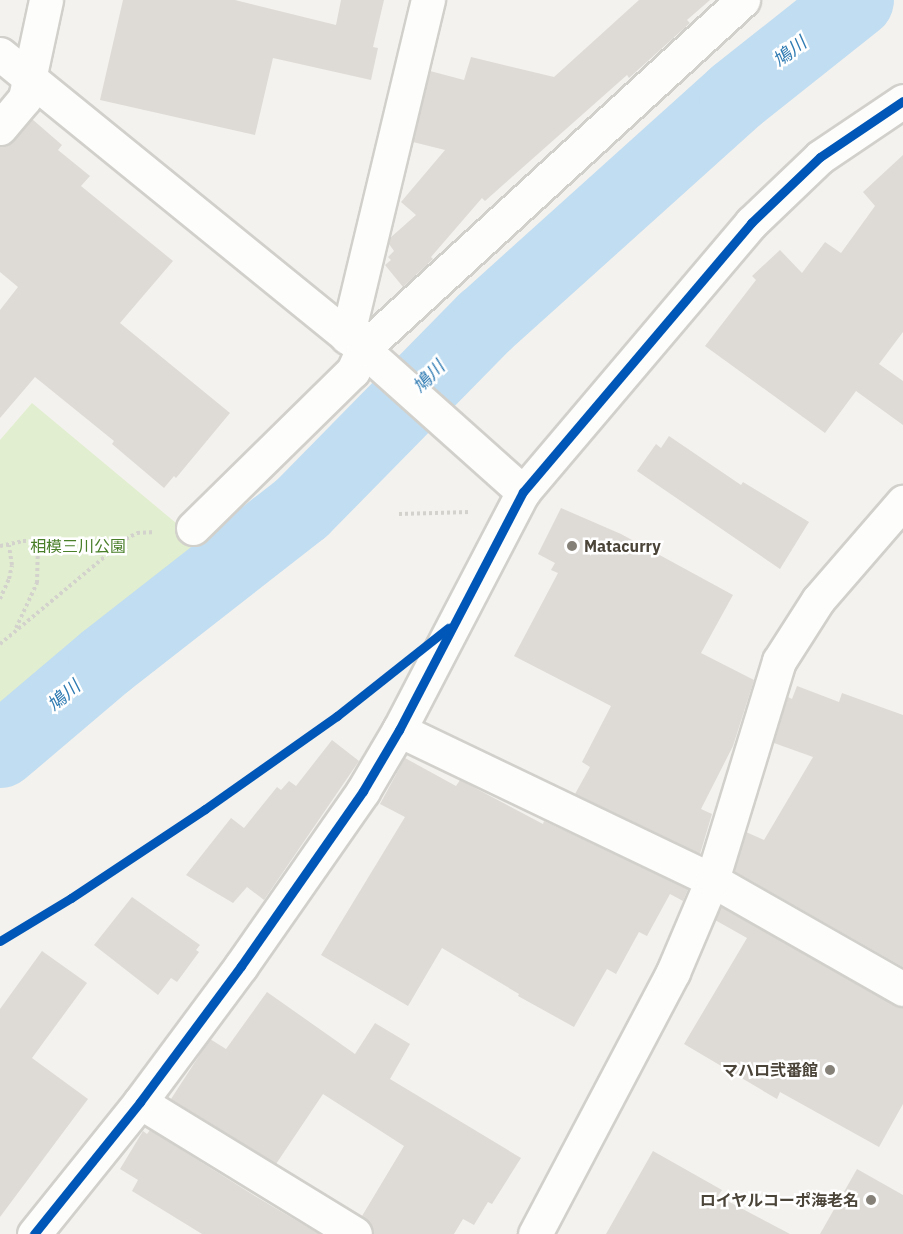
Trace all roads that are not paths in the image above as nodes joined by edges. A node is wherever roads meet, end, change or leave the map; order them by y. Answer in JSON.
{"nodes":[{"id":1,"x":46,"y":0,"type":"edge"},
{"id":2,"x":428,"y":0,"type":"edge"},
{"id":3,"x":743,"y":0,"type":"edge"},
{"id":4,"x":0,"y":54,"type":"edge"},
{"id":5,"x":28,"y":77,"type":"junction"},
{"id":6,"x":903,"y":101,"type":"edge"},
{"id":7,"x":0,"y":128,"type":"edge"},
{"id":8,"x":362,"y":349,"type":"junction"},
{"id":9,"x":523,"y":492,"type":"junction"},
{"id":10,"x":903,"y":502,"type":"edge"},
{"id":11,"x":193,"y":528,"type":"road end"},
{"id":12,"x":399,"y":730,"type":"junction"},
{"id":13,"x":712,"y":880,"type":"junction"},
{"id":14,"x":903,"y":989,"type":"edge"},
{"id":15,"x":140,"y":1102,"type":"junction"},
{"id":16,"x":34,"y":1234,"type":"edge"},
{"id":17,"x":355,"y":1234,"type":"edge"},
{"id":18,"x":535,"y":1234,"type":"edge"}],
"edges":[{"from":1,"to":5,"type":"street"},
{"from":2,"to":8,"type":"street"},
{"from":3,"to":8,"type":"street"},
{"from":4,"to":5,"type":"street"},
{"from":5,"to":7,"type":"street"},
{"from":5,"to":8,"type":"street"},
{"from":6,"to":9,"type":"street"},
{"from":8,"to":9,"type":"street"},
{"from":8,"to":11,"type":"street"},
{"from":9,"to":12,"type":"street"},
{"from":10,"to":13,"type":"street"},
{"from":12,"to":13,"type":"street"},
{"from":12,"to":15,"type":"street"},
{"from":13,"to":14,"type":"street"},
{"from":13,"to":18,"type":"street"},
{"from":15,"to":16,"type":"street"},
{"from":15,"to":17,"type":"street"}]}
